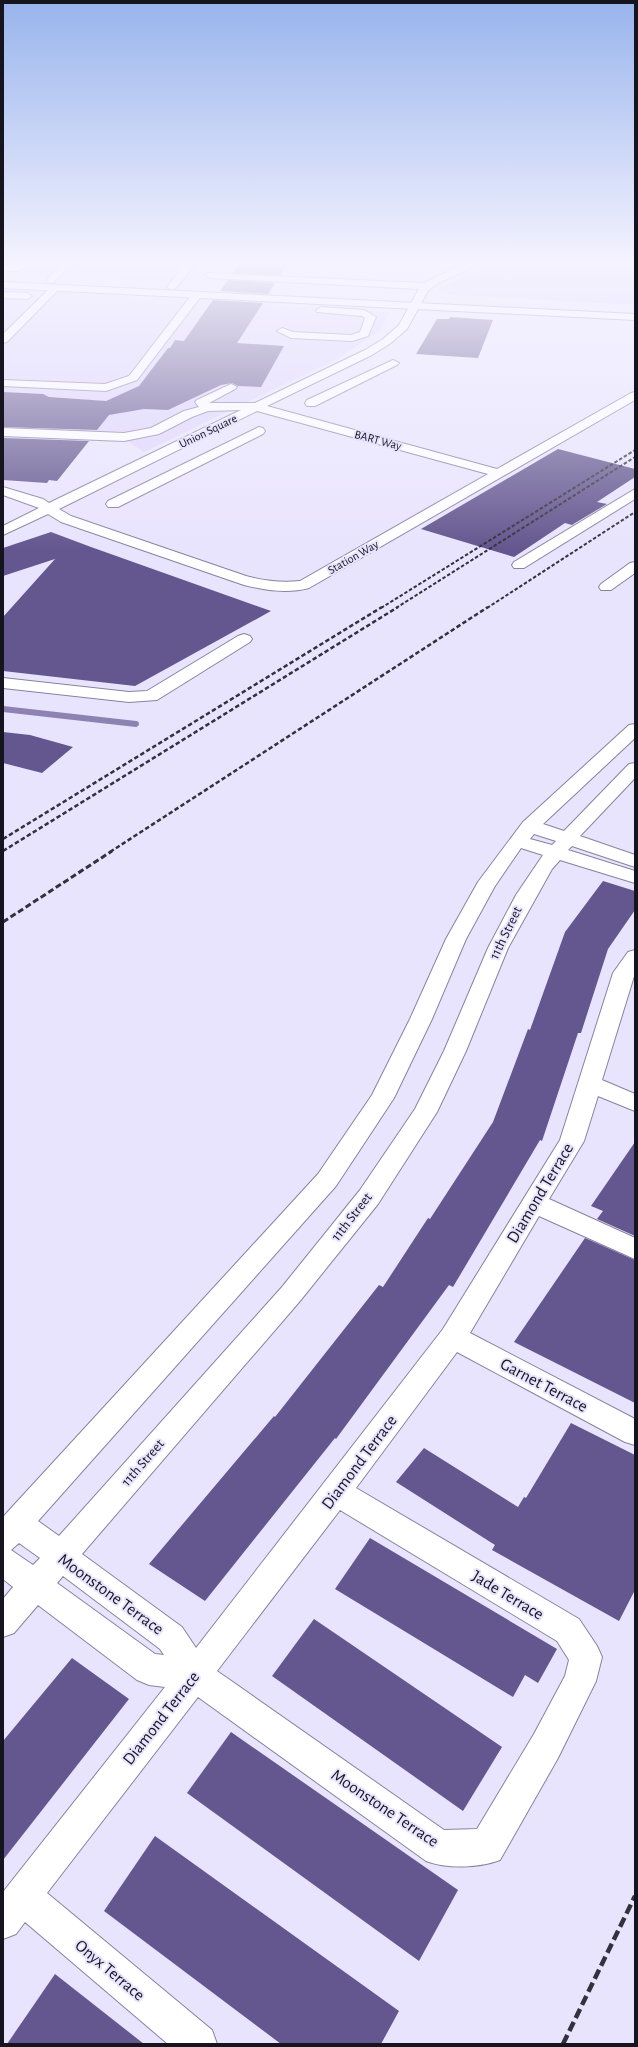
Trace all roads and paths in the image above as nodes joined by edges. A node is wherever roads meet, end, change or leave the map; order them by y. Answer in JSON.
{"nodes":[{"id":1,"x":149,"y":358,"type":"edge"},
{"id":2,"x":355,"y":358,"type":"edge"},
{"id":3,"x":394,"y":362,"type":"dead end"},
{"id":4,"x":346,"y":363,"type":"junction"},
{"id":5,"x":330,"y":371,"type":"junction"},
{"id":6,"x":376,"y":371,"type":"junction"},
{"id":7,"x":361,"y":378,"type":"junction"},
{"id":8,"x":3,"y":383,"type":"edge"},
{"id":9,"x":231,"y":387,"type":"dead end"},
{"id":10,"x":635,"y":395,"type":"edge"},
{"id":11,"x":311,"y":403,"type":"dead end"},
{"id":12,"x":256,"y":407,"type":"junction"},
{"id":13,"x":208,"y":408,"type":"junction"},
{"id":14,"x":258,"y":431,"type":"dead end"},
{"id":15,"x":3,"y":432,"type":"edge"},
{"id":16,"x":138,"y":436,"type":"junction"},
{"id":17,"x":172,"y":449,"type":"junction"},
{"id":18,"x":148,"y":461,"type":"junction"},
{"id":19,"x":199,"y":461,"type":"junction"},
{"id":20,"x":179,"y":471,"type":"junction"},
{"id":21,"x":499,"y":473,"type":"junction"},
{"id":22,"x":3,"y":491,"type":"edge"},
{"id":23,"x":635,"y":493,"type":"edge"},
{"id":24,"x":114,"y":504,"type":"dead end"},
{"id":25,"x":49,"y":509,"type":"junction"},
{"id":26,"x":3,"y":531,"type":"edge"},
{"id":27,"x":519,"y":565,"type":"dead end"},
{"id":28,"x":631,"y":572,"type":"edge"},
{"id":29,"x":606,"y":587,"type":"dead end"},
{"id":30,"x":244,"y":639,"type":"dead end"},
{"id":31,"x":3,"y":683,"type":"edge"},
{"id":32,"x":635,"y":729,"type":"edge"},
{"id":33,"x":635,"y":768,"type":"edge"},
{"id":34,"x":524,"y":834,"type":"junction"},
{"id":35,"x":562,"y":845,"type":"junction"},
{"id":36,"x":635,"y":861,"type":"edge"},
{"id":37,"x":635,"y":877,"type":"edge"},
{"id":38,"x":631,"y":969,"type":"edge"},
{"id":39,"x":589,"y":1083,"type":"junction"},
{"id":40,"x":635,"y":1103,"type":"edge"},
{"id":41,"x":535,"y":1204,"type":"junction"},
{"id":42,"x":635,"y":1249,"type":"edge"},
{"id":43,"x":453,"y":1337,"type":"junction"},
{"id":44,"x":635,"y":1433,"type":"edge"},
{"id":45,"x":336,"y":1492,"type":"junction"},
{"id":46,"x":10,"y":1531,"type":"edge"},
{"id":47,"x":61,"y":1557,"type":"junction"},
{"id":48,"x":3,"y":1560,"type":"edge"},
{"id":49,"x":36,"y":1584,"type":"junction"},
{"id":50,"x":3,"y":1622,"type":"edge"},
{"id":51,"x":195,"y":1675,"type":"junction"},
{"id":52,"x":546,"y":1746,"type":"joint"},
{"id":53,"x":13,"y":1908,"type":"edge"},
{"id":54,"x":198,"y":2044,"type":"edge"}],
"edges":[{"from":1,"to":8,"type":"street"},
{"from":2,"to":4,"type":"street","name":"Union Square"},
{"from":3,"to":6,"type":"street"},
{"from":4,"to":5,"type":"street","name":"Union Square"},
{"from":4,"to":6,"type":"street"},
{"from":5,"to":7,"type":"street"},
{"from":5,"to":12,"type":"street","name":"Union Square"},
{"from":6,"to":7,"type":"street"},
{"from":7,"to":11,"type":"street"},
{"from":9,"to":13,"type":"street"},
{"from":10,"to":21,"type":"street","name":"Station Way"},
{"from":12,"to":13,"type":"street","name":"BART Way"},
{"from":12,"to":17,"type":"street","name":"Union Square"},
{"from":12,"to":21,"type":"street","name":"BART Way"},
{"from":13,"to":16,"type":"street","name":"BART Way"},
{"from":14,"to":19,"type":"street"},
{"from":15,"to":16,"type":"street"},
{"from":16,"to":17,"type":"street"},
{"from":17,"to":18,"type":"street","name":"Union Square"},
{"from":17,"to":19,"type":"street"},
{"from":18,"to":20,"type":"street"},
{"from":18,"to":25,"type":"street","name":"Union Square"},
{"from":19,"to":20,"type":"street"},
{"from":20,"to":24,"type":"street"},
{"from":21,"to":25,"type":"street","name":"Station Way"},
{"from":22,"to":25,"type":"street","name":"Station Way"},
{"from":23,"to":27,"type":"street"},
{"from":25,"to":26,"type":"street","name":"Union Square"},
{"from":28,"to":29,"type":"street"},
{"from":30,"to":31,"type":"street"},
{"from":32,"to":34,"type":"street"},
{"from":33,"to":35,"type":"street","name":"11th Street"},
{"from":34,"to":35,"type":"street"},
{"from":34,"to":46,"type":"street"},
{"from":35,"to":36,"type":"street"},
{"from":35,"to":37,"type":"street"},
{"from":35,"to":47,"type":"street","name":"11th Street"},
{"from":38,"to":39,"type":"street","name":"Diamond Terrace"},
{"from":39,"to":40,"type":"street"},
{"from":39,"to":41,"type":"street","name":"Diamond Terrace"},
{"from":41,"to":42,"type":"street"},
{"from":41,"to":43,"type":"street","name":"Diamond Terrace"},
{"from":43,"to":44,"type":"street","name":"Garnet Terrace"},
{"from":43,"to":45,"type":"street","name":"Diamond Terrace"},
{"from":45,"to":51,"type":"street","name":"Diamond Terrace"},
{"from":45,"to":52,"type":"street","name":"Jade Terrace"},
{"from":46,"to":47,"type":"street","name":"Moonstone Terrace"},
{"from":47,"to":49,"type":"street","name":"11th Street"},
{"from":47,"to":51,"type":"street","name":"Moonstone Terrace"},
{"from":48,"to":49,"type":"street","name":"Moonstone Terrace"},
{"from":49,"to":50,"type":"street","name":"11th Street"},
{"from":49,"to":51,"type":"street","name":"Moonstone Terrace"},
{"from":51,"to":52,"type":"street","name":"Moonstone Terrace"},
{"from":51,"to":53,"type":"street","name":"Diamond Terrace"},
{"from":53,"to":54,"type":"street","name":"Onyx Terrace"}]}
